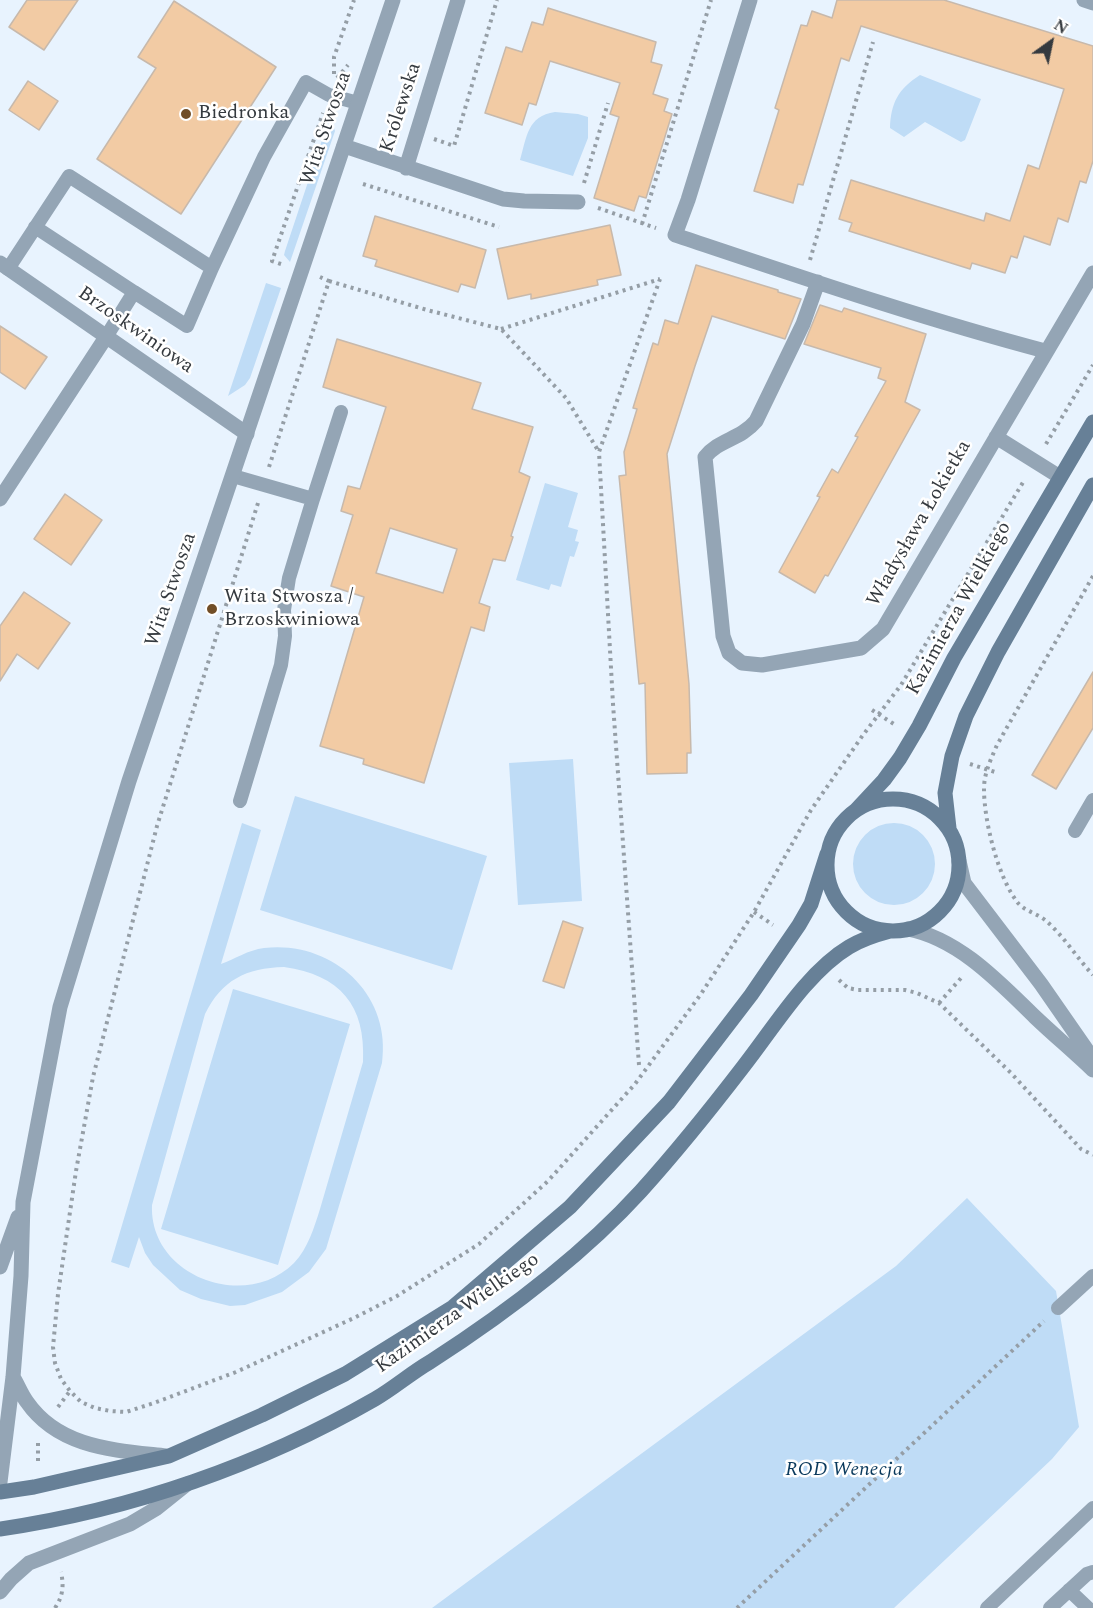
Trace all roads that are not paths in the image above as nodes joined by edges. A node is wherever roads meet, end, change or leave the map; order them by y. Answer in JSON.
{"nodes":[{"id":1,"x":393,"y":0,"type":"edge"},
{"id":2,"x":458,"y":0,"type":"edge"},
{"id":3,"x":750,"y":0,"type":"edge"},
{"id":4,"x":1084,"y":0,"type":"edge"},
{"id":5,"x":1093,"y":3,"type":"edge"},
{"id":6,"x":358,"y":103,"type":"junction"},
{"id":7,"x":344,"y":146,"type":"junction"},
{"id":8,"x":406,"y":168,"type":"junction"},
{"id":9,"x":578,"y":202,"type":"road end"},
{"id":10,"x":36,"y":227,"type":"junction"},
{"id":11,"x":4,"y":266,"type":"edge"},
{"id":12,"x":213,"y":268,"type":"junction"},
{"id":13,"x":1093,"y":273,"type":"edge"},
{"id":14,"x":811,"y":280,"type":"junction"},
{"id":15,"x":134,"y":292,"type":"junction"},
{"id":16,"x":106,"y":337,"type":"junction"},
{"id":17,"x":1045,"y":351,"type":"junction"},
{"id":18,"x":341,"y":412,"type":"dead end"},
{"id":19,"x":1093,"y":422,"type":"edge"},
{"id":20,"x":247,"y":434,"type":"junction"},
{"id":21,"x":996,"y":437,"type":"junction"},
{"id":22,"x":233,"y":476,"type":"junction"},
{"id":23,"x":1060,"y":477,"type":"junction"},
{"id":24,"x":1093,"y":485,"type":"edge"},
{"id":25,"x":0,"y":499,"type":"edge"},
{"id":26,"x":314,"y":499,"type":"junction"},
{"id":27,"x":1093,"y":800,"type":"edge"},
{"id":28,"x":240,"y":801,"type":"dead end"},
{"id":29,"x":856,"y":810,"type":"junction"},
{"id":30,"x":949,"y":828,"type":"junction"},
{"id":31,"x":1075,"y":831,"type":"dead end"},
{"id":32,"x":827,"y":854,"type":"junction"},
{"id":33,"x":959,"y":861,"type":"junction"},
{"id":34,"x":908,"y":929,"type":"junction"},
{"id":35,"x":890,"y":931,"type":"junction"},
{"id":36,"x":1093,"y":1059,"type":"edge"},
{"id":37,"x":1093,"y":1070,"type":"edge"},
{"id":38,"x":23,"y":1203,"type":"junction"},
{"id":39,"x":0,"y":1267,"type":"edge"},
{"id":40,"x":1093,"y":1276,"type":"edge"},
{"id":41,"x":1058,"y":1308,"type":"road end"},
{"id":42,"x":13,"y":1377,"type":"junction"},
{"id":43,"x":169,"y":1456,"type":"junction"},
{"id":44,"x":0,"y":1482,"type":"edge"},
{"id":45,"x":189,"y":1483,"type":"junction"},
{"id":46,"x":0,"y":1492,"type":"edge"},
{"id":47,"x":1093,"y":1508,"type":"edge"},
{"id":48,"x":0,"y":1529,"type":"edge"},
{"id":49,"x":1093,"y":1572,"type":"edge"},
{"id":50,"x":1069,"y":1590,"type":"junction"},
{"id":51,"x":0,"y":1592,"type":"edge"},
{"id":52,"x":987,"y":1608,"type":"edge"},
{"id":53,"x":1050,"y":1608,"type":"edge"},
{"id":54,"x":1088,"y":1608,"type":"edge"}],
"edges":[{"from":1,"to":6,"type":"street","name":"Wita Stwosza"},
{"from":2,"to":8,"type":"street","name":"Królewska"},
{"from":3,"to":14,"type":"street"},
{"from":4,"to":5,"type":"street"},
{"from":6,"to":7,"type":"street","name":"Wita Stwosza"},
{"from":6,"to":12,"type":"lane"},
{"from":7,"to":8,"type":"street","name":"Królewska"},
{"from":7,"to":20,"type":"street","name":"Wita Stwosza"},
{"from":8,"to":9,"type":"street"},
{"from":10,"to":11,"type":"lane"},
{"from":10,"to":12,"type":"lane"},
{"from":10,"to":15,"type":"lane"},
{"from":11,"to":16,"type":"street","name":"Brzoskwiniowa"},
{"from":12,"to":15,"type":"lane"},
{"from":13,"to":17,"type":"street","name":"Władysława Łokietka"},
{"from":14,"to":17,"type":"street"},
{"from":14,"to":21,"type":"street","name":"Władysława Łokietka"},
{"from":15,"to":16,"type":"lane"},
{"from":16,"to":20,"type":"street","name":"Brzoskwiniowa"},
{"from":16,"to":25,"type":"street"},
{"from":17,"to":21,"type":"street","name":"Władysława Łokietka"},
{"from":18,"to":26,"type":"lane"},
{"from":19,"to":23,"type":"main road","name":"Kazimierza Wielkiego"},
{"from":20,"to":22,"type":"street","name":"Wita Stwosza"},
{"from":21,"to":23,"type":"street","name":"Władysława Łokietka"},
{"from":22,"to":26,"type":"lane"},
{"from":22,"to":38,"type":"street","name":"Wita Stwosza"},
{"from":23,"to":29,"type":"main road","name":"Kazimierza Wielkiego"},
{"from":24,"to":30,"type":"main road"},
{"from":26,"to":28,"type":"lane"},
{"from":27,"to":31,"type":"lane"},
{"from":29,"to":30,"type":"main road"},
{"from":29,"to":32,"type":"main road"},
{"from":30,"to":33,"type":"main road"},
{"from":32,"to":35,"type":"main road"},
{"from":32,"to":43,"type":"main road","name":"Kazimierza Wielkiego"},
{"from":33,"to":34,"type":"main road"},
{"from":33,"to":36,"type":"street"},
{"from":34,"to":35,"type":"main road"},
{"from":34,"to":37,"type":"street"},
{"from":35,"to":45,"type":"main road","name":"Kazimierza Wielkiego"},
{"from":38,"to":39,"type":"street","name":"Wita Stwosza"},
{"from":38,"to":42,"type":"street","name":"Wita Stwosza"},
{"from":40,"to":41,"type":"lane"},
{"from":42,"to":43,"type":"street"},
{"from":42,"to":44,"type":"street","name":"Wita Stwosza"},
{"from":43,"to":46,"type":"main road","name":"Kazimierza Wielkiego"},
{"from":45,"to":48,"type":"main road","name":"Kazimierza Wielkiego"},
{"from":45,"to":51,"type":"street"},
{"from":47,"to":52,"type":"lane"},
{"from":49,"to":50,"type":"lane"},
{"from":50,"to":53,"type":"lane"},
{"from":50,"to":54,"type":"lane"}]}
